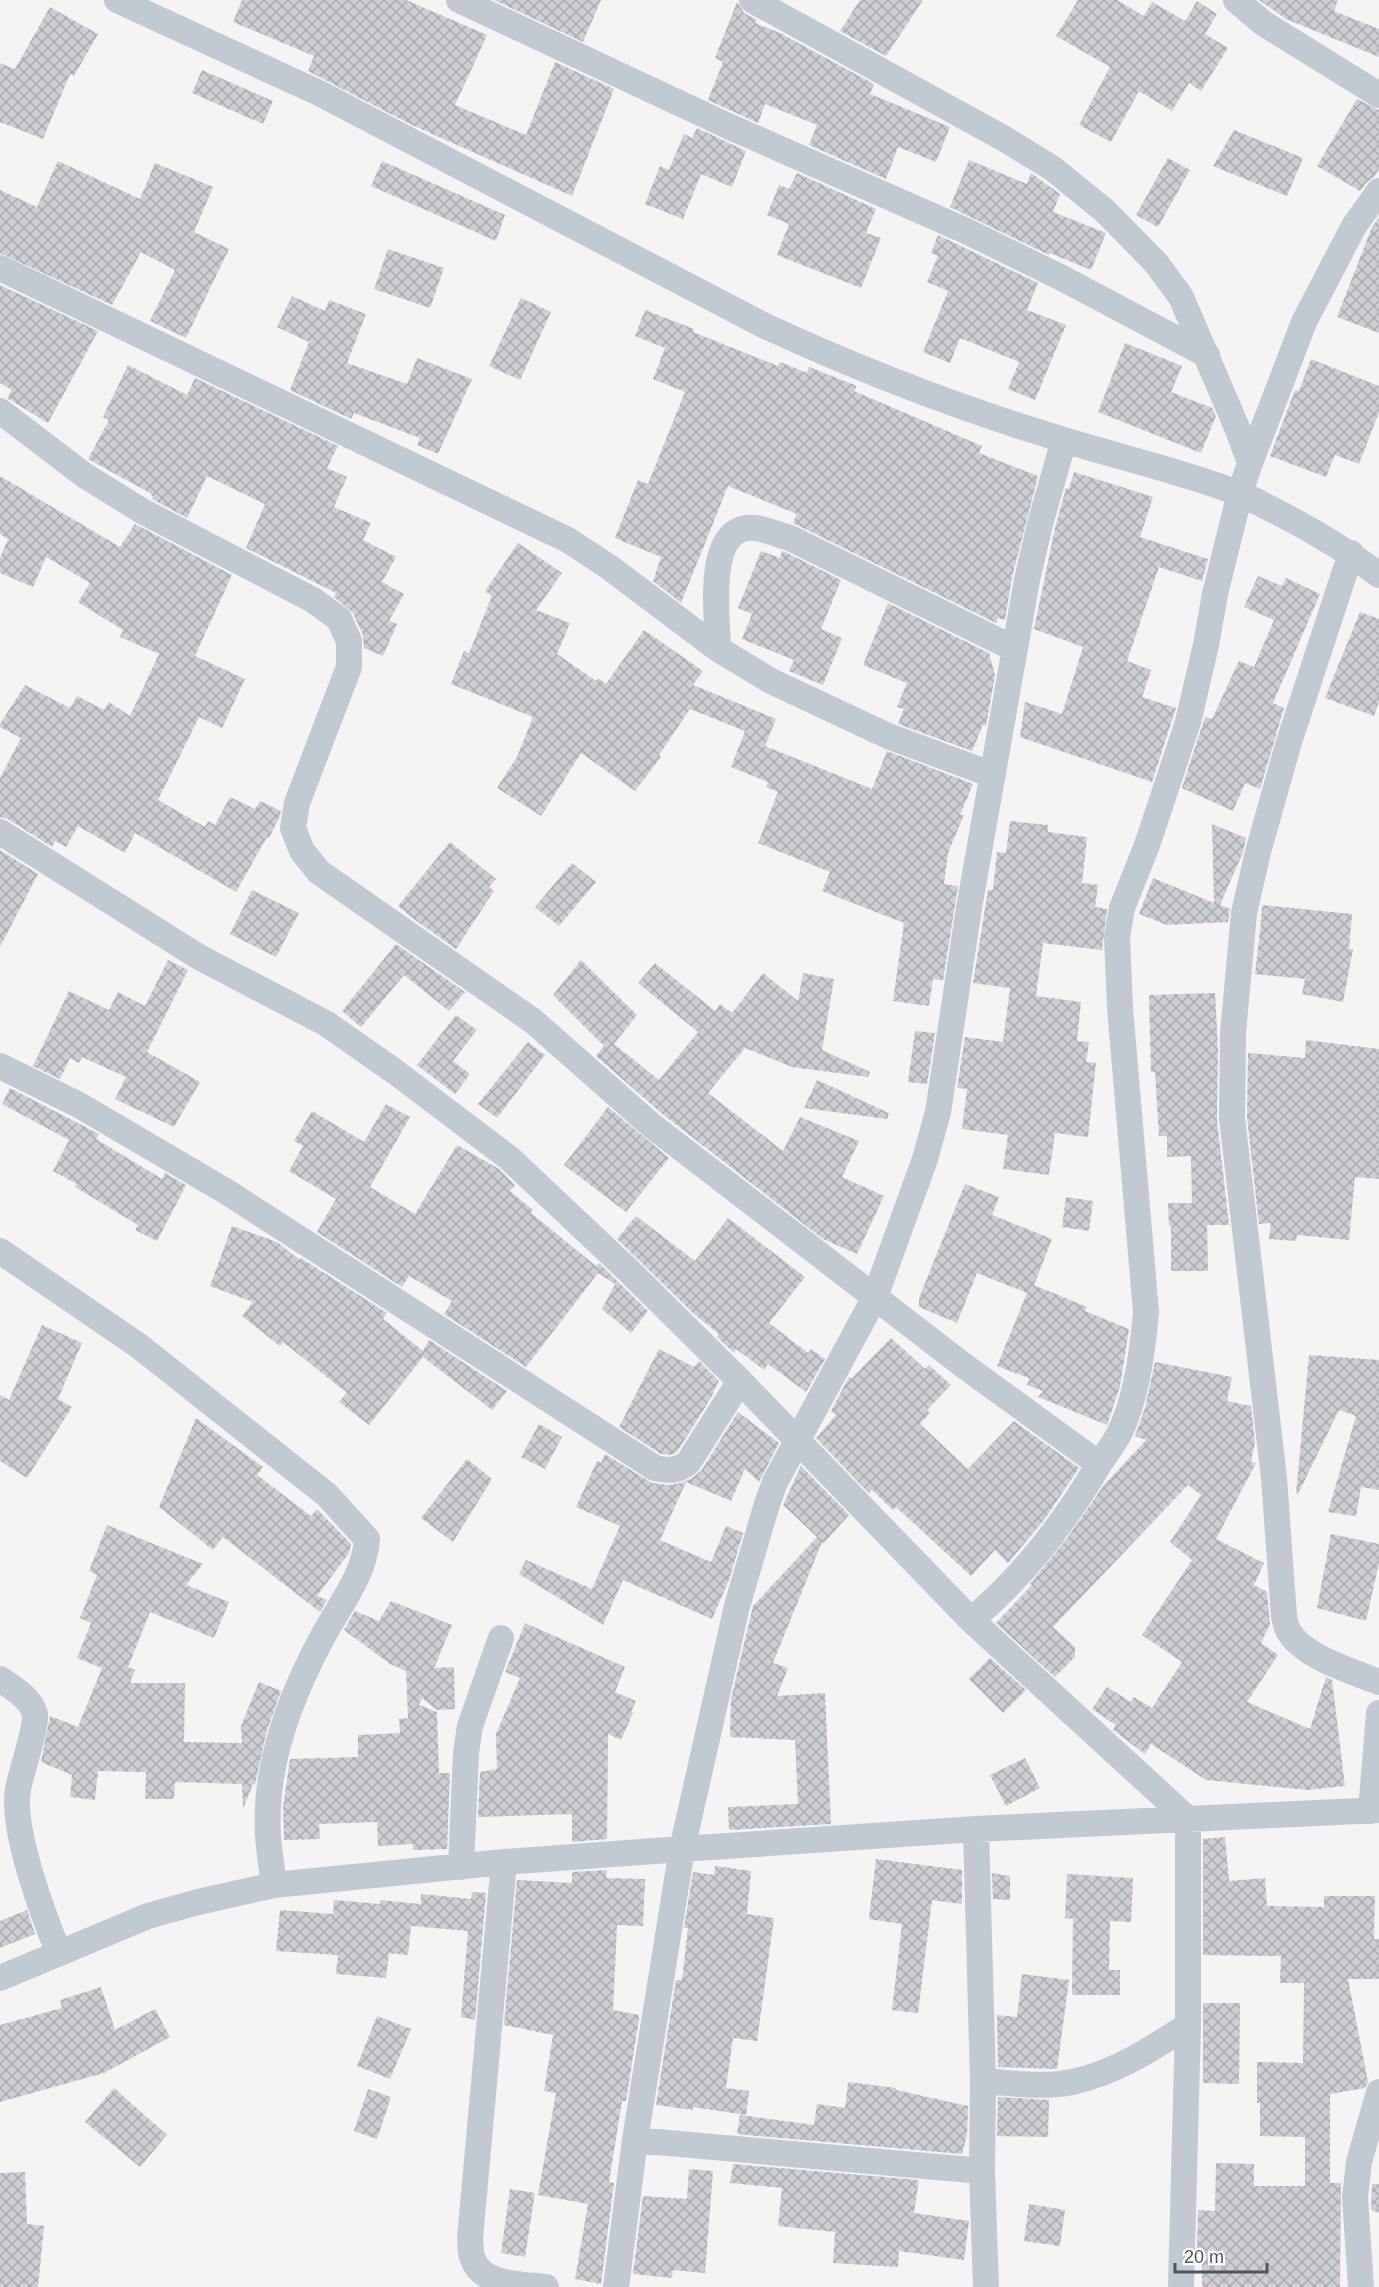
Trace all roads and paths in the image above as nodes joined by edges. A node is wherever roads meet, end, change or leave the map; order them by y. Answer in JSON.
{"nodes":[{"id":1,"x":117,"y":0,"type":"edge"},
{"id":2,"x":459,"y":0,"type":"edge"},
{"id":3,"x":752,"y":0,"type":"edge"},
{"id":4,"x":1236,"y":0,"type":"edge"},
{"id":5,"x":1379,"y":95,"type":"edge"},
{"id":6,"x":1379,"y":191,"type":"edge"},
{"id":7,"x":0,"y":268,"type":"edge"},
{"id":8,"x":1207,"y":355,"type":"junction"},
{"id":9,"x":0,"y":411,"type":"edge"},
{"id":10,"x":1064,"y":440,"type":"junction"},
{"id":11,"x":1250,"y":463,"type":"junction"},
{"id":12,"x":1240,"y":493,"type":"junction"},
{"id":13,"x":1351,"y":553,"type":"junction"},
{"id":14,"x":1379,"y":575,"type":"edge"},
{"id":15,"x":718,"y":649,"type":"junction"},
{"id":16,"x":1015,"y":649,"type":"junction"},
{"id":17,"x":993,"y":775,"type":"junction"},
{"id":18,"x":0,"y":832,"type":"edge"},
{"id":19,"x":0,"y":1066,"type":"edge"},
{"id":20,"x":0,"y":1251,"type":"edge"},
{"id":21,"x":875,"y":1297,"type":"junction"},
{"id":22,"x":740,"y":1381,"type":"junction"},
{"id":23,"x":797,"y":1441,"type":"junction"},
{"id":24,"x":1099,"y":1464,"type":"junction"},
{"id":25,"x":971,"y":1620,"type":"junction"},
{"id":26,"x":501,"y":1638,"type":"dead end"},
{"id":27,"x":0,"y":1679,"type":"edge"},
{"id":28,"x":1379,"y":1682,"type":"edge"},
{"id":29,"x":1379,"y":1713,"type":"edge"},
{"id":30,"x":9,"y":1792,"type":"edge"},
{"id":31,"x":1375,"y":1811,"type":"edge"},
{"id":32,"x":1188,"y":1819,"type":"junction"},
{"id":33,"x":976,"y":1829,"type":"junction"},
{"id":34,"x":682,"y":1849,"type":"junction"},
{"id":35,"x":504,"y":1862,"type":"junction"},
{"id":36,"x":461,"y":1867,"type":"junction"},
{"id":37,"x":274,"y":1885,"type":"junction"},
{"id":38,"x":59,"y":1953,"type":"junction"},
{"id":39,"x":0,"y":1978,"type":"edge"},
{"id":40,"x":1188,"y":2025,"type":"junction"},
{"id":41,"x":983,"y":2081,"type":"junction"},
{"id":42,"x":1379,"y":2092,"type":"edge"},
{"id":43,"x":635,"y":2140,"type":"junction"},
{"id":44,"x":982,"y":2171,"type":"junction"},
{"id":45,"x":546,"y":2287,"type":"edge"},
{"id":46,"x":616,"y":2287,"type":"edge"},
{"id":47,"x":986,"y":2287,"type":"edge"},
{"id":48,"x":1181,"y":2287,"type":"edge"},
{"id":49,"x":1361,"y":2287,"type":"edge"}],
"edges":[{"from":1,"to":10,"type":"street"},
{"from":2,"to":8,"type":"street"},
{"from":3,"to":8,"type":"street"},
{"from":4,"to":5,"type":"street"},
{"from":6,"to":11,"type":"street"},
{"from":7,"to":15,"type":"street"},
{"from":8,"to":11,"type":"street"},
{"from":9,"to":21,"type":"street"},
{"from":10,"to":12,"type":"street"},
{"from":10,"to":16,"type":"street"},
{"from":11,"to":12,"type":"street"},
{"from":12,"to":13,"type":"street"},
{"from":12,"to":24,"type":"street"},
{"from":13,"to":14,"type":"street"},
{"from":13,"to":28,"type":"street"},
{"from":15,"to":16,"type":"street"},
{"from":15,"to":17,"type":"street"},
{"from":16,"to":17,"type":"street"},
{"from":17,"to":21,"type":"street"},
{"from":18,"to":22,"type":"street"},
{"from":19,"to":22,"type":"street"},
{"from":20,"to":37,"type":"street"},
{"from":21,"to":23,"type":"street"},
{"from":21,"to":24,"type":"street"},
{"from":22,"to":23,"type":"street"},
{"from":23,"to":25,"type":"street"},
{"from":23,"to":34,"type":"street"},
{"from":24,"to":25,"type":"street"},
{"from":25,"to":32,"type":"street"},
{"from":26,"to":36,"type":"street"},
{"from":27,"to":30,"type":"street"},
{"from":29,"to":31,"type":"street"},
{"from":30,"to":38,"type":"street"},
{"from":31,"to":32,"type":"street"},
{"from":32,"to":33,"type":"street"},
{"from":32,"to":40,"type":"street"},
{"from":33,"to":34,"type":"street"},
{"from":33,"to":41,"type":"street"},
{"from":34,"to":35,"type":"street"},
{"from":34,"to":43,"type":"street"},
{"from":35,"to":36,"type":"street"},
{"from":35,"to":45,"type":"street"},
{"from":36,"to":37,"type":"street"},
{"from":37,"to":38,"type":"street"},
{"from":38,"to":39,"type":"street"},
{"from":40,"to":41,"type":"street"},
{"from":40,"to":48,"type":"street"},
{"from":41,"to":44,"type":"street"},
{"from":42,"to":49,"type":"street"},
{"from":43,"to":44,"type":"street"},
{"from":43,"to":46,"type":"street"},
{"from":44,"to":47,"type":"street"}]}
